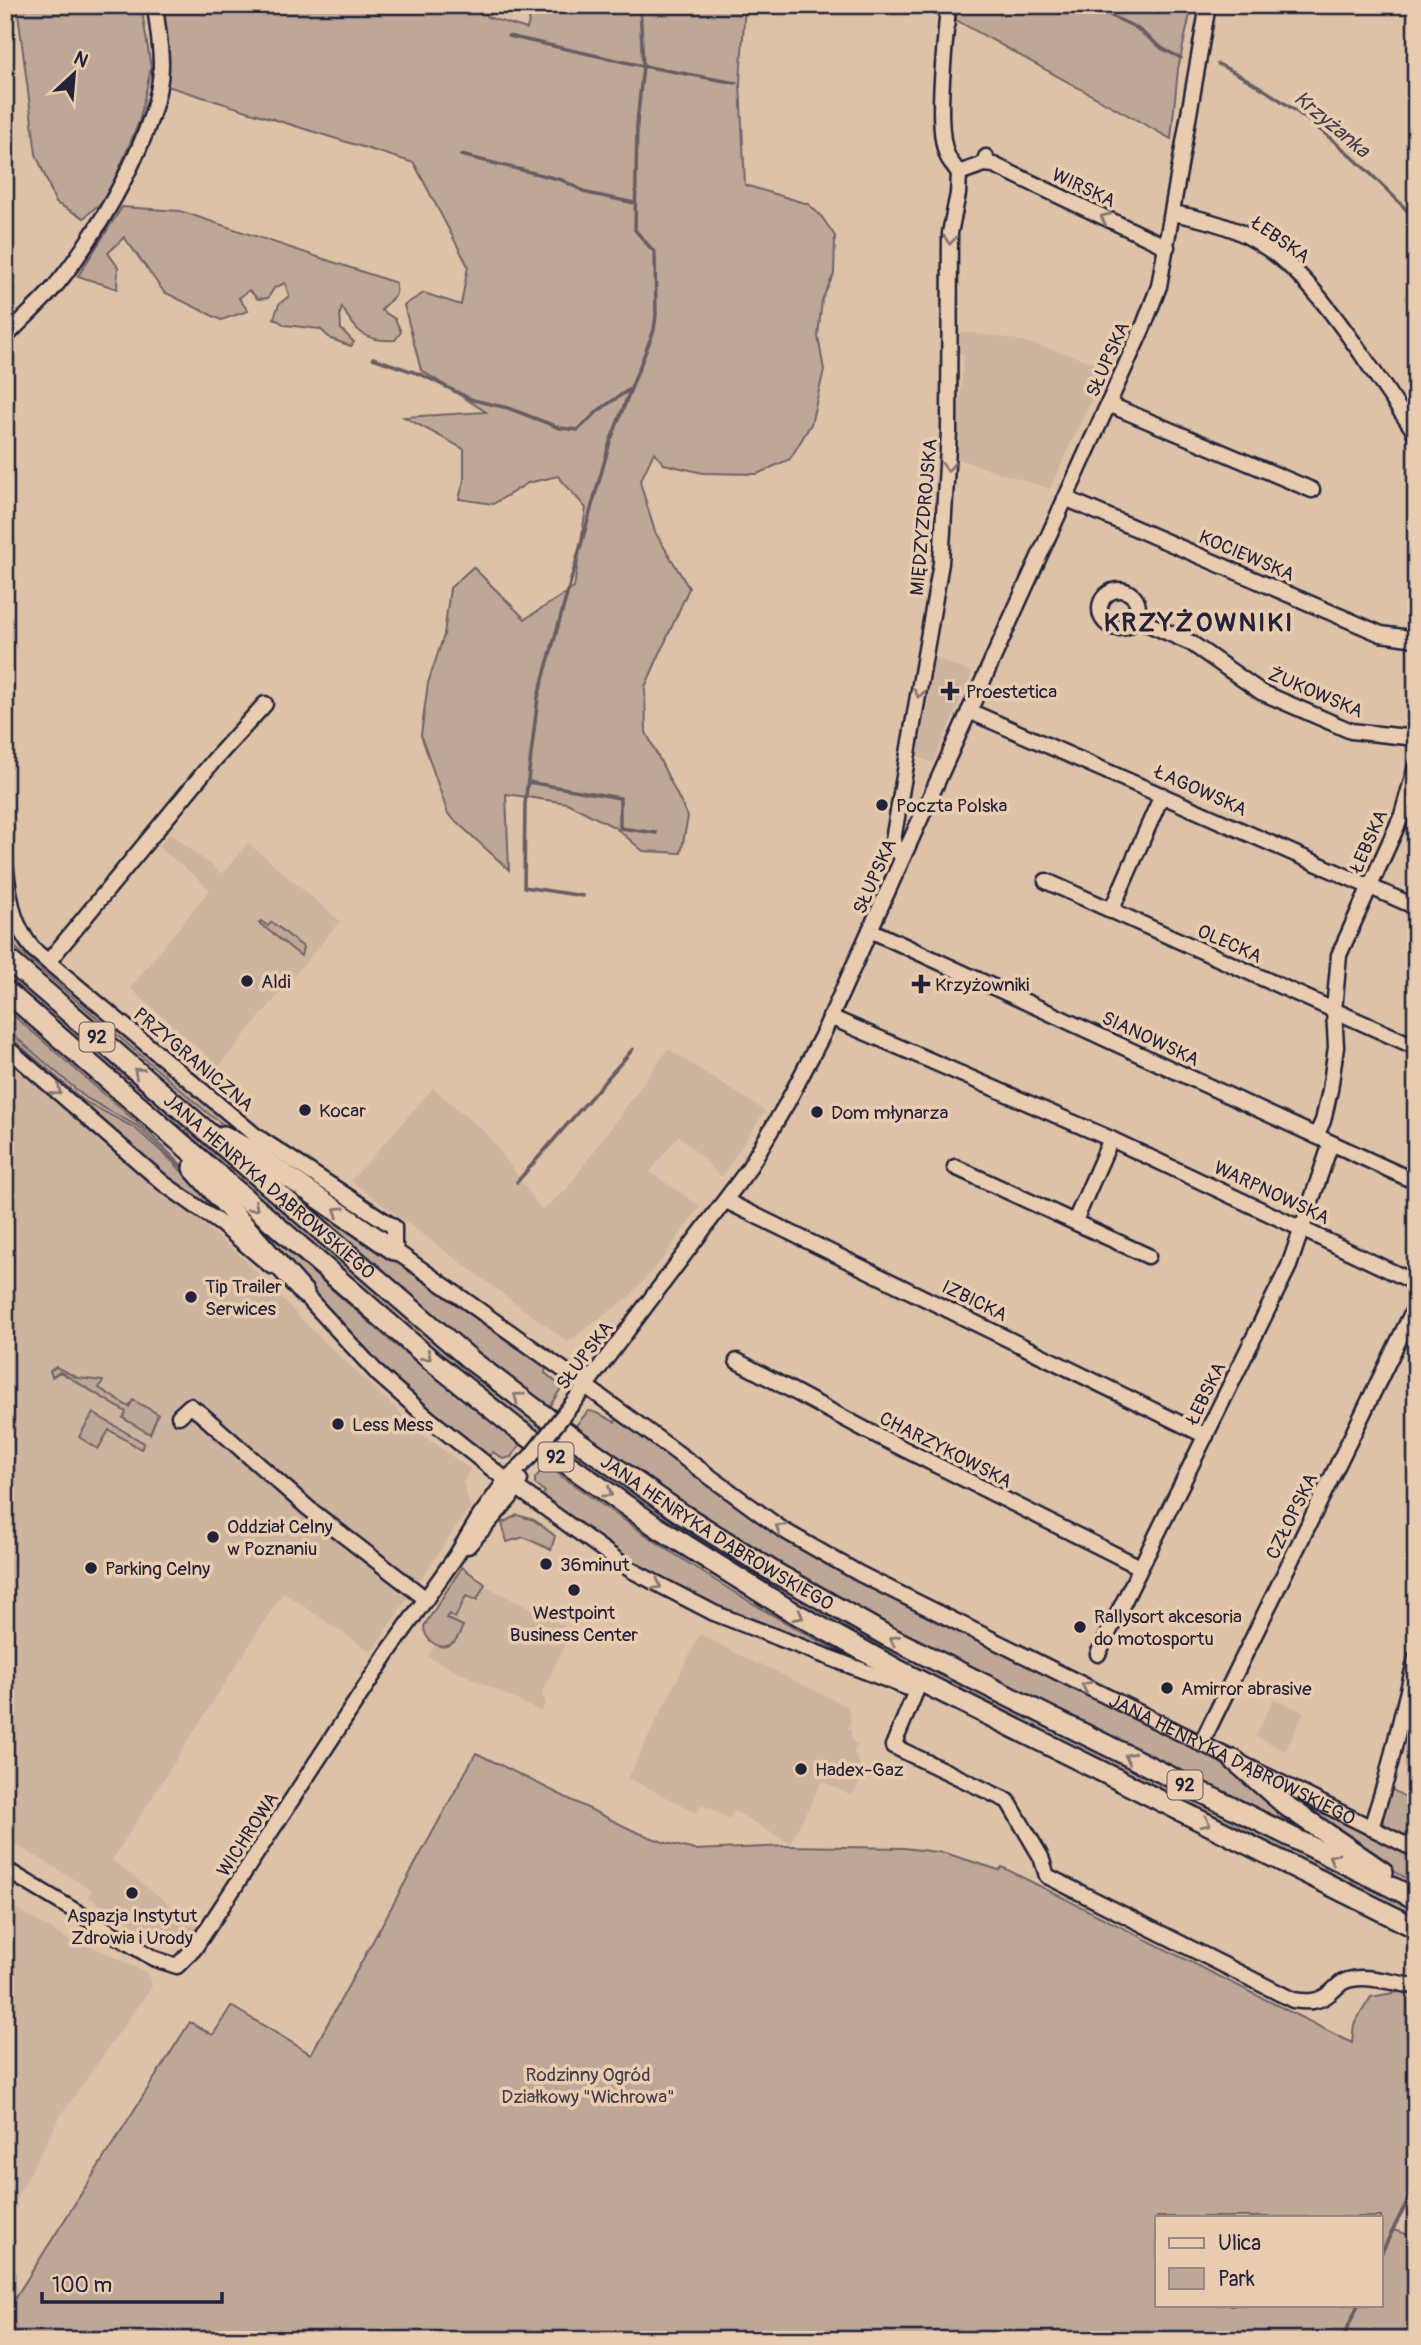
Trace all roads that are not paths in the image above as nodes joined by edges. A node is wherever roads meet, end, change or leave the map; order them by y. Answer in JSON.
{"nodes":[{"id":1,"x":155,"y":5,"type":"edge"},
{"id":2,"x":948,"y":5,"type":"edge"},
{"id":3,"x":1208,"y":5,"type":"edge"},
{"id":4,"x":960,"y":173,"type":"junction"},
{"id":5,"x":1173,"y":213,"type":"junction"},
{"id":6,"x":1167,"y":247,"type":"junction"},
{"id":7,"x":5,"y":338,"type":"edge"},
{"id":8,"x":1108,"y":404,"type":"junction"},
{"id":9,"x":1416,"y":434,"type":"edge"},
{"id":10,"x":1312,"y":489,"type":"dead end"},
{"id":11,"x":1065,"y":498,"type":"junction"},
{"id":12,"x":1135,"y":618,"type":"dead end"},
{"id":13,"x":1416,"y":639,"type":"edge"},
{"id":14,"x":265,"y":704,"type":"dead end"},
{"id":15,"x":969,"y":711,"type":"junction"},
{"id":16,"x":1416,"y":737,"type":"edge"},
{"id":17,"x":1416,"y":766,"type":"edge"},
{"id":18,"x":1162,"y":794,"type":"junction"},
{"id":19,"x":904,"y":856,"type":"junction"},
{"id":20,"x":5,"y":864,"type":"edge"},
{"id":21,"x":1046,"y":881,"type":"dead end"},
{"id":22,"x":1369,"y":887,"type":"junction"},
{"id":23,"x":1416,"y":907,"type":"edge"},
{"id":24,"x":1111,"y":911,"type":"junction"},
{"id":25,"x":870,"y":930,"type":"junction"},
{"id":26,"x":5,"y":957,"type":"edge"},
{"id":27,"x":48,"y":962,"type":"junction"},
{"id":28,"x":5,"y":990,"type":"edge"},
{"id":29,"x":1334,"y":1010,"type":"junction"},
{"id":30,"x":830,"y":1017,"type":"junction"},
{"id":31,"x":5,"y":1046,"type":"edge"},
{"id":32,"x":1416,"y":1047,"type":"edge"},
{"id":33,"x":147,"y":1114,"type":"junction"},
{"id":34,"x":189,"y":1117,"type":"junction"},
{"id":35,"x":1317,"y":1136,"type":"junction"},
{"id":36,"x":1111,"y":1139,"type":"junction"},
{"id":37,"x":1331,"y":1143,"type":"junction"},
{"id":38,"x":955,"y":1167,"type":"dead end"},
{"id":39,"x":1416,"y":1182,"type":"edge"},
{"id":40,"x":726,"y":1201,"type":"junction"},
{"id":41,"x":1075,"y":1221,"type":"junction"},
{"id":42,"x":1301,"y":1227,"type":"junction"},
{"id":43,"x":394,"y":1250,"type":"junction"},
{"id":44,"x":1148,"y":1256,"type":"dead end"},
{"id":45,"x":1416,"y":1283,"type":"edge"},
{"id":46,"x":304,"y":1293,"type":"junction"},
{"id":47,"x":1416,"y":1305,"type":"edge"},
{"id":48,"x":737,"y":1361,"type":"dead end"},
{"id":49,"x":585,"y":1386,"type":"junction"},
{"id":50,"x":179,"y":1416,"type":"dead end"},
{"id":51,"x":1206,"y":1436,"type":"junction"},
{"id":52,"x":511,"y":1484,"type":"junction"},
{"id":53,"x":1140,"y":1567,"type":"junction"},
{"id":54,"x":426,"y":1599,"type":"junction"},
{"id":55,"x":1098,"y":1654,"type":"dead end"},
{"id":56,"x":1416,"y":1658,"type":"edge"},
{"id":57,"x":916,"y":1692,"type":"junction"},
{"id":58,"x":1014,"y":1728,"type":"junction"},
{"id":59,"x":1201,"y":1744,"type":"junction"},
{"id":60,"x":1234,"y":1760,"type":"junction"},
{"id":61,"x":1371,"y":1828,"type":"junction"},
{"id":62,"x":1416,"y":1850,"type":"edge"},
{"id":63,"x":5,"y":1869,"type":"edge"},
{"id":64,"x":1416,"y":1897,"type":"edge"},
{"id":65,"x":1416,"y":1927,"type":"edge"},
{"id":66,"x":1416,"y":1986,"type":"edge"}],
"edges":[{"from":1,"to":7,"type":"street"},
{"from":2,"to":4,"type":"street"},
{"from":3,"to":5,"type":"street","name":"SŁUPSKA"},
{"from":6,"to":4,"type":"street","name":"WIRSKA","one_way":true},
{"from":4,"to":19,"type":"street","name":"MIĘDZYZDROJSKA","one_way":true},
{"from":5,"to":6,"type":"street","name":"SŁUPSKA"},
{"from":5,"to":9,"type":"street","name":"ŁEBSKA"},
{"from":6,"to":8,"type":"street","name":"SŁUPSKA"},
{"from":8,"to":10,"type":"street"},
{"from":8,"to":11,"type":"street","name":"SŁUPSKA"},
{"from":11,"to":13,"type":"street","name":"KOCIEWSKA"},
{"from":11,"to":15,"type":"street","name":"SŁUPSKA"},
{"from":12,"to":16,"type":"street","name":"ŻUKOWSKA"},
{"from":14,"to":27,"type":"street"},
{"from":15,"to":18,"type":"street","name":"ŁAGOWSKA"},
{"from":15,"to":19,"type":"street","name":"SŁUPSKA"},
{"from":17,"to":22,"type":"street","name":"ŁEBSKA"},
{"from":18,"to":22,"type":"street","name":"ŁAGOWSKA"},
{"from":18,"to":24,"type":"street"},
{"from":19,"to":25,"type":"street","name":"SŁUPSKA"},
{"from":20,"to":27,"type":"street","name":"PRZYGRANICZNA"},
{"from":21,"to":24,"type":"street","name":"OLECKA"},
{"from":22,"to":23,"type":"street","name":"ŁAGOWSKA"},
{"from":22,"to":29,"type":"street","name":"ŁEBSKA"},
{"from":24,"to":29,"type":"street","name":"OLECKA"},
{"from":25,"to":30,"type":"street","name":"SŁUPSKA"},
{"from":25,"to":35,"type":"street","name":"SIANOWSKA"},
{"from":34,"to":26,"type":"main road","name":"JANA HENRYKA DĄBROWSKIEGO","number":"92","one_way":true},
{"from":27,"to":43,"type":"street","name":"PRZYGRANICZNA"},
{"from":28,"to":33,"type":"main road","name":"JANA HENRYKA DĄBROWSKIEGO","number":"92"},
{"from":29,"to":32,"type":"street","name":"OLECKA"},
{"from":29,"to":35,"type":"street","name":"ŁEBSKA"},
{"from":30,"to":36,"type":"street","name":"WARPNOWSKA"},
{"from":30,"to":40,"type":"street","name":"SŁUPSKA"},
{"from":31,"to":46,"type":"street","one_way":true},
{"from":33,"to":46,"type":"main road"},
{"from":33,"to":58,"type":"main road","name":"JANA HENRYKA DĄBROWSKIEGO","number":"92","one_way":true},
{"from":43,"to":34,"type":"main road","one_way":true},
{"from":64,"to":34,"type":"main road","name":"JANA HENRYKA DĄBROWSKIEGO","number":"92","one_way":true},
{"from":35,"to":37,"type":"street","name":"SIANOWSKA"},
{"from":36,"to":41,"type":"street"},
{"from":36,"to":42,"type":"street","name":"WARPNOWSKA"},
{"from":37,"to":39,"type":"street","name":"SIANOWSKA"},
{"from":37,"to":42,"type":"street","name":"ŁEBSKA"},
{"from":38,"to":41,"type":"street"},
{"from":40,"to":49,"type":"street","name":"SŁUPSKA"},
{"from":40,"to":51,"type":"street","name":"IZBICKA"},
{"from":41,"to":44,"type":"street"},
{"from":42,"to":45,"type":"street","name":"WARPNOWSKA"},
{"from":42,"to":51,"type":"street","name":"ŁEBSKA"},
{"from":43,"to":49,"type":"street","name":"JANA HENRYKA DĄBROWSKIEGO"},
{"from":46,"to":52,"type":"street"},
{"from":47,"to":59,"type":"street","name":"CZŁOPSKA"},
{"from":48,"to":53,"type":"street","name":"CHARZYKOWSKA"},
{"from":49,"to":52,"type":"street","name":"SŁUPSKA","bridge":true},
{"from":59,"to":49,"type":"street","name":"JANA HENRYKA DĄBROWSKIEGO","one_way":true},
{"from":50,"to":54,"type":"street"},
{"from":51,"to":53,"type":"street","name":"ŁEBSKA"},
{"from":52,"to":54,"type":"street","name":"WICHROWA"},
{"from":52,"to":57,"type":"street","one_way":true},
{"from":53,"to":55,"type":"street","name":"ŁEBSKA"},
{"from":54,"to":63,"type":"street","name":"WICHROWA"},
{"from":56,"to":61,"type":"street"},
{"from":57,"to":58,"type":"main road"},
{"from":57,"to":66,"type":"street"},
{"from":58,"to":65,"type":"main road","name":"JANA HENRYKA DĄBROWSKIEGO","number":"92","one_way":true},
{"from":59,"to":60,"type":"street","name":"JANA HENRYKA DĄBROWSKIEGO"},
{"from":60,"to":61,"type":"street","name":"JANA HENRYKA DĄBROWSKIEGO"},
{"from":60,"to":64,"type":"main road"},
{"from":61,"to":62,"type":"street","name":"JANA HENRYKA DĄBROWSKIEGO"}]}
